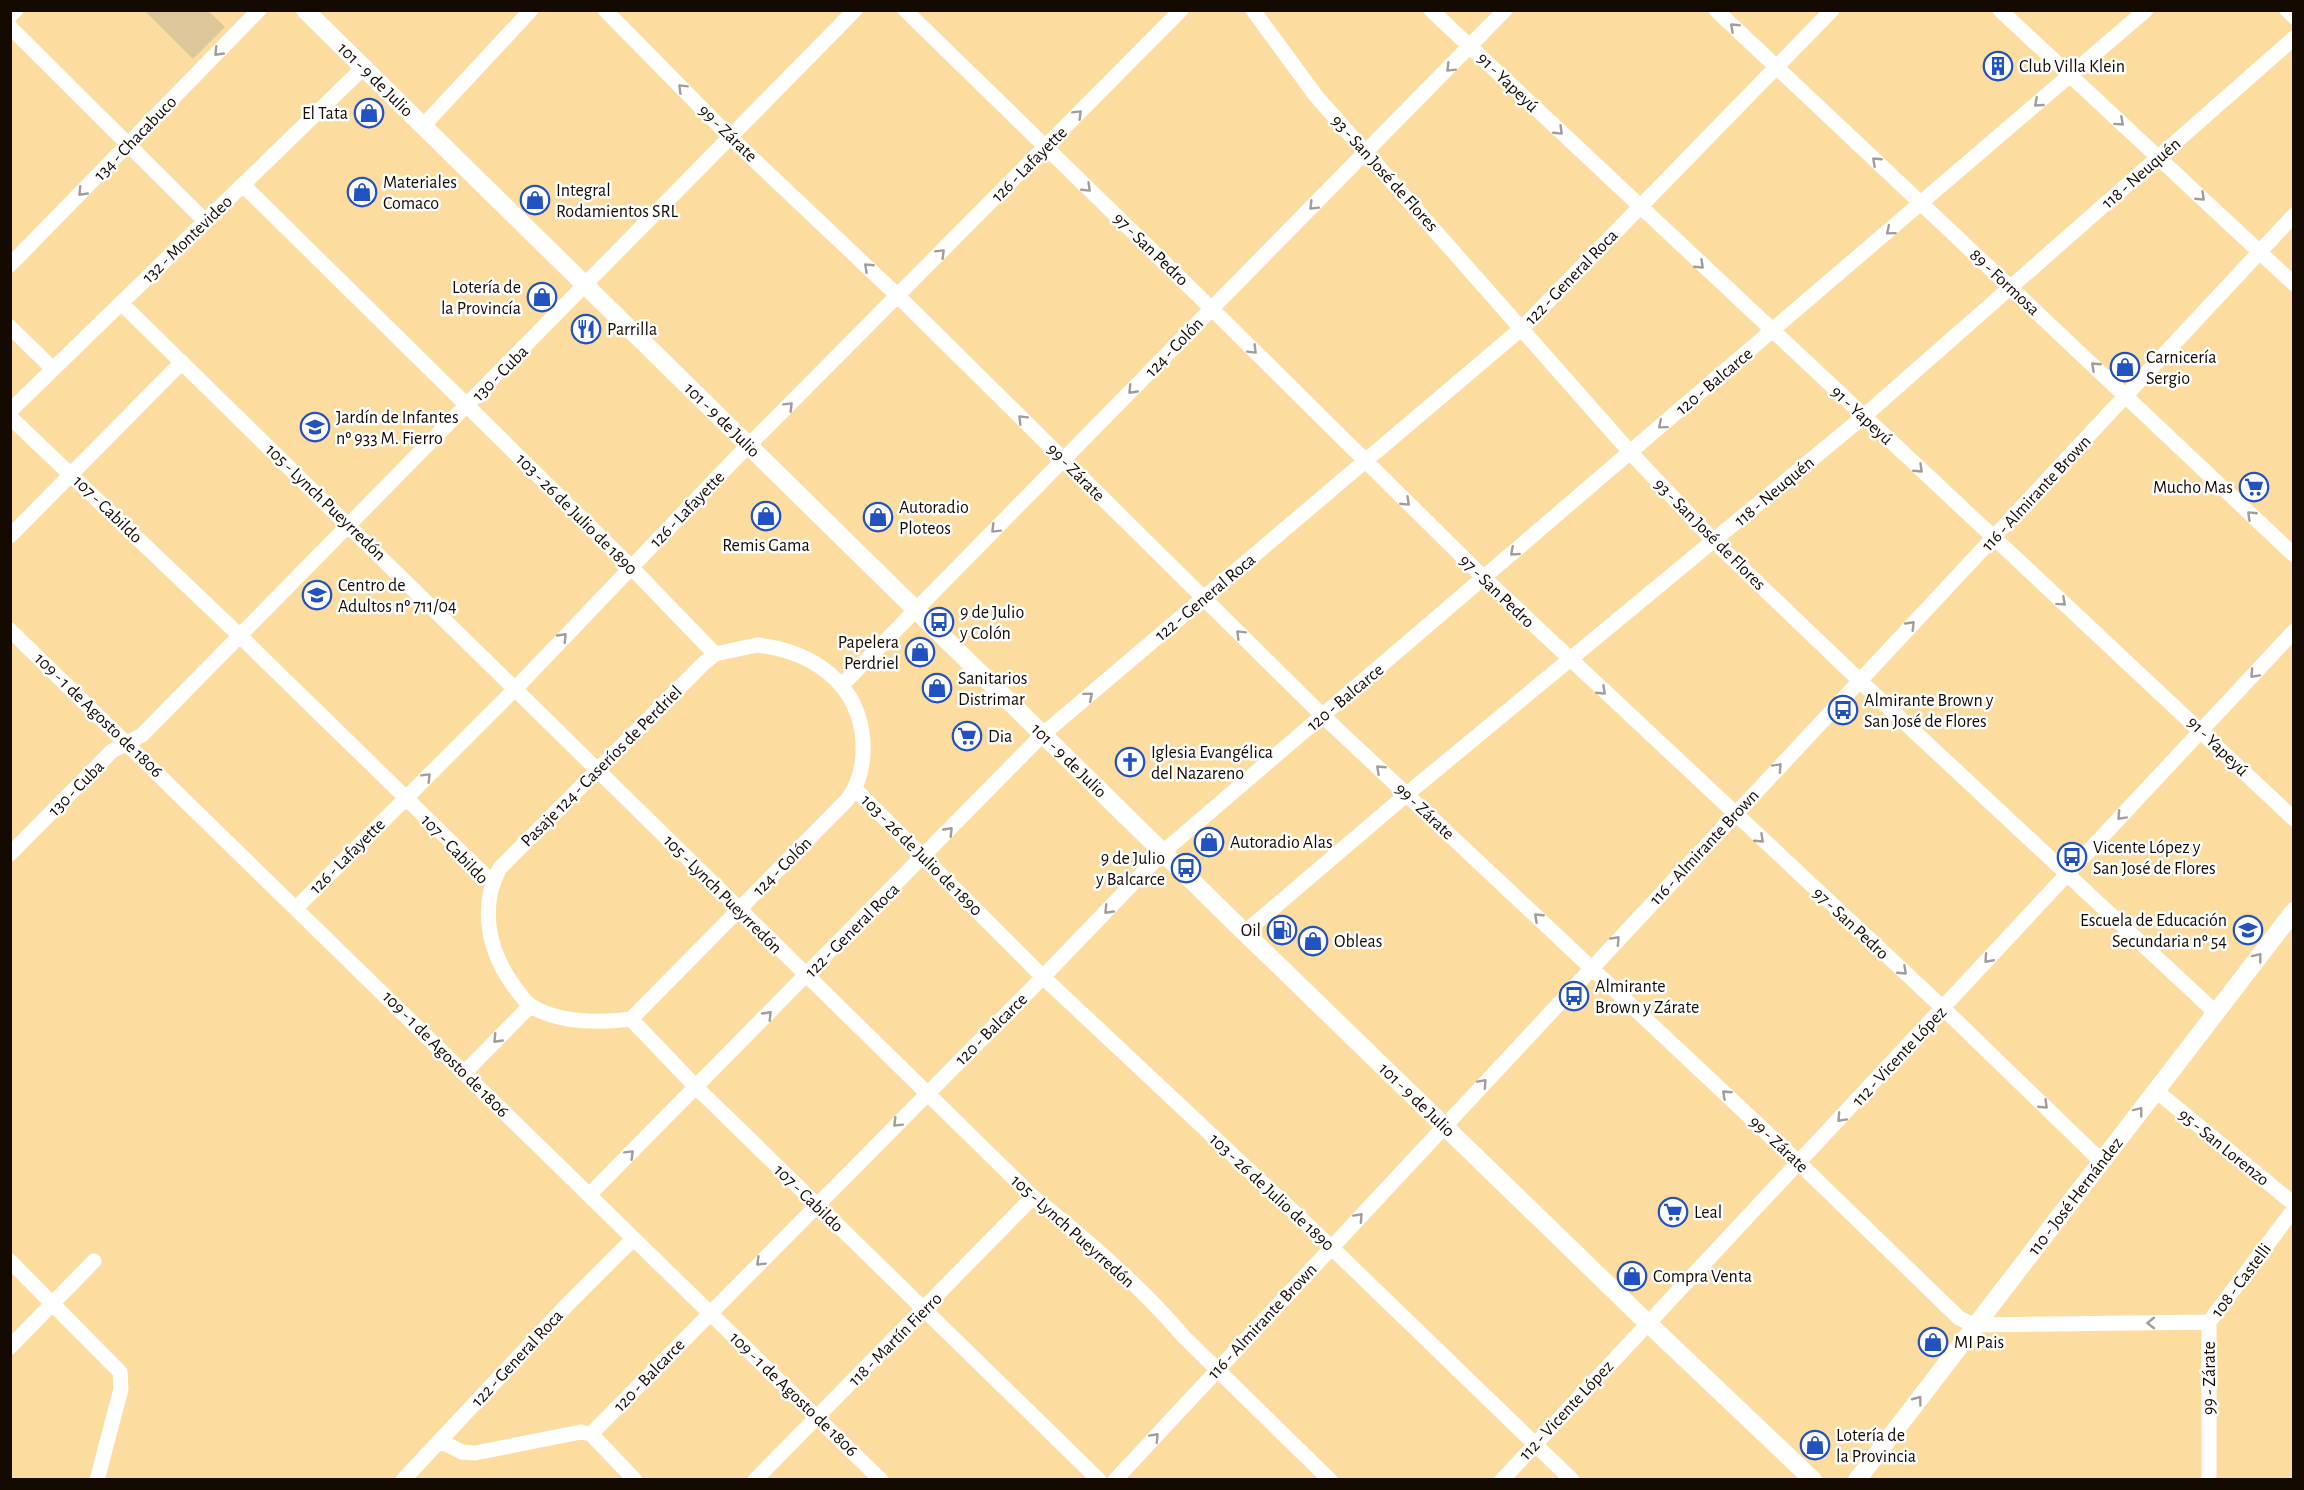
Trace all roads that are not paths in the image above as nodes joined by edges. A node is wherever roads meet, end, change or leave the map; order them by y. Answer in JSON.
{"nodes":[{"id":1,"x":16,"y":10,"type":"edge"},
{"id":2,"x":259,"y":10,"type":"edge"},
{"id":3,"x":305,"y":10,"type":"edge"},
{"id":4,"x":531,"y":10,"type":"edge"},
{"id":5,"x":605,"y":10,"type":"edge"},
{"id":6,"x":855,"y":10,"type":"edge"},
{"id":7,"x":904,"y":10,"type":"edge"},
{"id":8,"x":1182,"y":10,"type":"edge"},
{"id":9,"x":1253,"y":10,"type":"edge"},
{"id":10,"x":1431,"y":10,"type":"edge"},
{"id":11,"x":1505,"y":10,"type":"edge"},
{"id":12,"x":1716,"y":10,"type":"edge"},
{"id":13,"x":1832,"y":10,"type":"edge"},
{"id":14,"x":2000,"y":10,"type":"edge"},
{"id":15,"x":2146,"y":10,"type":"edge"},
{"id":16,"x":2287,"y":10,"type":"edge"},
{"id":17,"x":10,"y":16,"type":"edge"},
{"id":18,"x":2294,"y":17,"type":"edge"},
{"id":19,"x":10,"y":27,"type":"edge"},
{"id":20,"x":2294,"y":38,"type":"edge"},
{"id":21,"x":1471,"y":47,"type":"junction"},
{"id":22,"x":364,"y":67,"type":"junction"},
{"id":23,"x":1777,"y":68,"type":"junction"},
{"id":24,"x":2070,"y":76,"type":"junction"},
{"id":25,"x":423,"y":126,"type":"junction"},
{"id":26,"x":731,"y":138,"type":"junction"},
{"id":27,"x":129,"y":144,"type":"junction"},
{"id":28,"x":1045,"y":147,"type":"junction"},
{"id":29,"x":1367,"y":152,"type":"junction"},
{"id":30,"x":2159,"y":157,"type":"junction"},
{"id":31,"x":243,"y":186,"type":"junction"},
{"id":32,"x":1922,"y":204,"type":"junction"},
{"id":33,"x":1640,"y":208,"type":"junction"},
{"id":34,"x":2294,"y":215,"type":"edge"},
{"id":35,"x":205,"y":221,"type":"junction"},
{"id":36,"x":2259,"y":252,"type":"junction"},
{"id":37,"x":10,"y":266,"type":"edge"},
{"id":38,"x":2294,"y":284,"type":"edge"},
{"id":39,"x":585,"y":286,"type":"junction"},
{"id":40,"x":2010,"y":287,"type":"junction"},
{"id":41,"x":898,"y":296,"type":"junction"},
{"id":42,"x":122,"y":303,"type":"junction"},
{"id":43,"x":1212,"y":309,"type":"junction"},
{"id":44,"x":10,"y":327,"type":"edge"},
{"id":45,"x":1522,"y":328,"type":"junction"},
{"id":46,"x":1771,"y":332,"type":"junction"},
{"id":47,"x":182,"y":362,"type":"junction"},
{"id":48,"x":53,"y":369,"type":"junction"},
{"id":49,"x":2126,"y":395,"type":"junction"},
{"id":50,"x":467,"y":406,"type":"junction"},
{"id":51,"x":10,"y":411,"type":"edge"},
{"id":52,"x":10,"y":417,"type":"edge"},
{"id":53,"x":1863,"y":417,"type":"junction"},
{"id":54,"x":748,"y":448,"type":"junction"},
{"id":55,"x":1630,"y":452,"type":"junction"},
{"id":56,"x":1063,"y":460,"type":"junction"},
{"id":57,"x":1364,"y":461,"type":"junction"},
{"id":58,"x":71,"y":474,"type":"junction"},
{"id":59,"x":351,"y":525,"type":"junction"},
{"id":60,"x":10,"y":536,"type":"edge"},
{"id":61,"x":1993,"y":540,"type":"junction"},
{"id":62,"x":1714,"y":541,"type":"junction"},
{"id":63,"x":2294,"y":555,"type":"edge"},
{"id":64,"x":631,"y":567,"type":"junction"},
{"id":65,"x":1484,"y":578,"type":"junction"},
{"id":66,"x":1204,"y":598,"type":"junction"},
{"id":67,"x":916,"y":609,"type":"junction"},
{"id":68,"x":2294,"y":631,"type":"edge"},
{"id":69,"x":239,"y":635,"type":"junction"},
{"id":70,"x":13,"y":637,"type":"edge"},
{"id":71,"x":715,"y":654,"type":"junction"},
{"id":72,"x":1570,"y":661,"type":"junction"},
{"id":73,"x":1859,"y":680,"type":"junction"},
{"id":74,"x":843,"y":684,"type":"junction"},
{"id":75,"x":514,"y":689,"type":"junction"},
{"id":76,"x":1323,"y":716,"type":"junction"},
{"id":77,"x":2201,"y":730,"type":"junction"},
{"id":78,"x":1042,"y":735,"type":"junction"},
{"id":79,"x":128,"y":743,"type":"junction"},
{"id":80,"x":596,"y":768,"type":"junction"},
{"id":81,"x":855,"y":789,"type":"junction"},
{"id":82,"x":1407,"y":794,"type":"junction"},
{"id":83,"x":405,"y":798,"type":"junction"},
{"id":84,"x":1734,"y":815,"type":"junction"},
{"id":85,"x":2294,"y":819,"type":"edge"},
{"id":86,"x":1163,"y":852,"type":"junction"},
{"id":87,"x":10,"y":854,"type":"edge"},
{"id":88,"x":924,"y":857,"type":"junction"},
{"id":89,"x":2067,"y":873,"type":"junction"},
{"id":90,"x":492,"y":882,"type":"junction"},
{"id":91,"x":297,"y":907,"type":"junction"},
{"id":92,"x":738,"y":910,"type":"junction"},
{"id":93,"x":2294,"y":911,"type":"edge"},
{"id":94,"x":1244,"y":933,"type":"junction"},
{"id":95,"x":1591,"y":967,"type":"junction"},
{"id":96,"x":806,"y":976,"type":"junction"},
{"id":97,"x":1043,"y":977,"type":"junction"},
{"id":98,"x":530,"y":1006,"type":"junction"},
{"id":99,"x":1943,"y":1008,"type":"junction"},
{"id":100,"x":2215,"y":1011,"type":"junction"},
{"id":101,"x":631,"y":1019,"type":"junction"},
{"id":102,"x":465,"y":1072,"type":"junction"},
{"id":103,"x":697,"y":1088,"type":"junction"},
{"id":104,"x":2155,"y":1090,"type":"junction"},
{"id":105,"x":927,"y":1092,"type":"junction"},
{"id":106,"x":1444,"y":1126,"type":"junction"},
{"id":107,"x":2100,"y":1160,"type":"junction"},
{"id":108,"x":1799,"y":1163,"type":"junction"},
{"id":109,"x":589,"y":1195,"type":"junction"},
{"id":110,"x":1033,"y":1197,"type":"junction"},
{"id":111,"x":817,"y":1205,"type":"junction"},
{"id":112,"x":2294,"y":1206,"type":"edge"},
{"id":113,"x":633,"y":1239,"type":"junction"},
{"id":114,"x":1331,"y":1247,"type":"junction"},
{"id":115,"x":94,"y":1261,"type":"dead end"},
{"id":116,"x":10,"y":1262,"type":"edge"},
{"id":117,"x":53,"y":1304,"type":"junction"},
{"id":118,"x":924,"y":1310,"type":"junction"},
{"id":119,"x":710,"y":1312,"type":"junction"},
{"id":120,"x":1647,"y":1323,"type":"junction"},
{"id":121,"x":2209,"y":1323,"type":"junction"},
{"id":122,"x":1974,"y":1325,"type":"junction"},
{"id":123,"x":10,"y":1347,"type":"edge"},
{"id":124,"x":1218,"y":1370,"type":"junction"},
{"id":125,"x":817,"y":1417,"type":"junction"},
{"id":126,"x":591,"y":1434,"type":"junction"},
{"id":127,"x":440,"y":1441,"type":"junction"},
{"id":128,"x":1536,"y":1443,"type":"junction"},
{"id":129,"x":97,"y":1479,"type":"edge"},
{"id":130,"x":402,"y":1479,"type":"edge"},
{"id":131,"x":635,"y":1479,"type":"edge"},
{"id":132,"x":755,"y":1479,"type":"edge"},
{"id":133,"x":881,"y":1479,"type":"edge"},
{"id":134,"x":1099,"y":1479,"type":"edge"},
{"id":135,"x":1115,"y":1479,"type":"edge"},
{"id":136,"x":1330,"y":1479,"type":"edge"},
{"id":137,"x":1502,"y":1479,"type":"edge"},
{"id":138,"x":1572,"y":1479,"type":"edge"},
{"id":139,"x":1813,"y":1479,"type":"edge"},
{"id":140,"x":1857,"y":1479,"type":"edge"},
{"id":141,"x":2209,"y":1479,"type":"edge"}],
"edges":[{"from":1,"to":17,"type":"street"},
{"from":2,"to":27,"type":"street","name":"134 - Chacabuco","one_way":true},
{"from":3,"to":22,"type":"street","name":"101 - 9 de Julio"},
{"from":4,"to":25,"type":"street"},
{"from":26,"to":5,"type":"street","name":"99 - Zárate","one_way":true},
{"from":6,"to":26,"type":"street","name":"130 - Cuba"},
{"from":7,"to":28,"type":"street","name":"97 - San Pedro"},
{"from":28,"to":8,"type":"street","name":"126 - Lafayette","one_way":true},
{"from":9,"to":29,"type":"street","name":"93 - San José de Flores"},
{"from":10,"to":21,"type":"street","name":"91 - Yapeyú"},
{"from":11,"to":21,"type":"street","name":"124 - Colón"},
{"from":23,"to":12,"type":"street","name":"89 - Formosa","one_way":true},
{"from":13,"to":23,"type":"street","name":"122 - General Roca"},
{"from":14,"to":24,"type":"street"},
{"from":15,"to":24,"type":"street","name":"120 - Balcarce"},
{"from":16,"to":18,"type":"street"},
{"from":19,"to":27,"type":"street"},
{"from":20,"to":30,"type":"street","name":"118 - Neuquén"},
{"from":21,"to":29,"type":"street","name":"124 - Colón","one_way":true},
{"from":21,"to":33,"type":"street","name":"91 - Yapeyú","one_way":true},
{"from":22,"to":25,"type":"street","name":"101 - 9 de Julio"},
{"from":22,"to":31,"type":"street","name":"132 - Montevideo"},
{"from":32,"to":23,"type":"street","name":"89 - Formosa","one_way":true},
{"from":23,"to":33,"type":"street","name":"122 - General Roca"},
{"from":24,"to":30,"type":"street","one_way":true},
{"from":24,"to":32,"type":"street","name":"120 - Balcarce","one_way":true},
{"from":25,"to":39,"type":"street","name":"101 - 9 de Julio"},
{"from":26,"to":39,"type":"street","name":"130 - Cuba"},
{"from":41,"to":26,"type":"street","name":"99 - Zárate","one_way":true},
{"from":27,"to":35,"type":"street"},
{"from":27,"to":37,"type":"street","name":"134 - Chacabuco","one_way":true},
{"from":41,"to":28,"type":"street","name":"126 - Lafayette","one_way":true},
{"from":28,"to":43,"type":"street","name":"97 - San Pedro","one_way":true},
{"from":29,"to":43,"type":"street","name":"124 - Colón","one_way":true},
{"from":29,"to":45,"type":"street","name":"93 - San José de Flores"},
{"from":30,"to":36,"type":"street","one_way":true},
{"from":30,"to":40,"type":"street","name":"118 - Neuquén"},
{"from":31,"to":35,"type":"street","name":"132 - Montevideo"},
{"from":31,"to":50,"type":"street","name":"103 - 26 de Julio de 1890"},
{"from":32,"to":40,"type":"street","name":"89 - Formosa"},
{"from":32,"to":46,"type":"street","name":"120 - Balcarce","one_way":true},
{"from":33,"to":45,"type":"street","name":"122 - General Roca"},
{"from":33,"to":46,"type":"street","name":"91 - Yapeyú","one_way":true},
{"from":34,"to":36,"type":"street","name":"116 - Almirante Brown"},
{"from":35,"to":42,"type":"street","name":"132 - Montevideo"},
{"from":36,"to":38,"type":"street"},
{"from":36,"to":49,"type":"street","name":"116 - Almirante Brown"},
{"from":39,"to":50,"type":"street","name":"130 - Cuba"},
{"from":39,"to":54,"type":"street","name":"101 - 9 de Julio"},
{"from":49,"to":40,"type":"street","name":"89 - Formosa","one_way":true},
{"from":40,"to":53,"type":"street","name":"118 - Neuquén"},
{"from":54,"to":41,"type":"street","name":"126 - Lafayette","one_way":true},
{"from":56,"to":41,"type":"street","name":"99 - Zárate","one_way":true},
{"from":42,"to":47,"type":"street","name":"105 - Lynch Pueyrredón"},
{"from":42,"to":48,"type":"street","name":"132 - Montevideo"},
{"from":43,"to":56,"type":"street","name":"124 - Colón","one_way":true},
{"from":43,"to":57,"type":"street","name":"97 - San Pedro","one_way":true},
{"from":44,"to":48,"type":"street"},
{"from":45,"to":55,"type":"street","name":"93 - San José de Flores"},
{"from":45,"to":57,"type":"street","name":"122 - General Roca"},
{"from":46,"to":53,"type":"street","name":"91 - Yapeyú"},
{"from":46,"to":55,"type":"street","name":"120 - Balcarce","one_way":true},
{"from":47,"to":58,"type":"street"},
{"from":47,"to":59,"type":"street","name":"105 - Lynch Pueyrredón"},
{"from":48,"to":51,"type":"street","name":"132 - Montevideo"},
{"from":49,"to":61,"type":"street","name":"116 - Almirante Brown"},
{"from":63,"to":49,"type":"street","name":"89 - Formosa","one_way":true},
{"from":50,"to":59,"type":"street","name":"130 - Cuba"},
{"from":50,"to":64,"type":"street","name":"103 - 26 de Julio de 1890"},
{"from":52,"to":58,"type":"street","name":"107 - Cabildo"},
{"from":53,"to":61,"type":"street","name":"91 - Yapeyú","one_way":true},
{"from":53,"to":62,"type":"street","name":"118 - Neuquén"},
{"from":54,"to":64,"type":"street","name":"126 - Lafayette"},
{"from":54,"to":67,"type":"street","name":"101 - 9 de Julio"},
{"from":55,"to":62,"type":"street","name":"93 - San José de Flores"},
{"from":55,"to":65,"type":"street","name":"120 - Balcarce","one_way":true},
{"from":56,"to":66,"type":"street","name":"99 - Zárate"},
{"from":56,"to":67,"type":"street","name":"124 - Colón","one_way":true},
{"from":57,"to":65,"type":"street","name":"97 - San Pedro","one_way":true},
{"from":57,"to":66,"type":"street","name":"122 - General Roca"},
{"from":58,"to":60,"type":"street"},
{"from":58,"to":69,"type":"street","name":"107 - Cabildo"},
{"from":59,"to":69,"type":"street","name":"130 - Cuba"},
{"from":59,"to":75,"type":"street","name":"105 - Lynch Pueyrredón"},
{"from":73,"to":61,"type":"street","name":"116 - Almirante Brown","one_way":true},
{"from":61,"to":77,"type":"street","name":"91 - Yapeyú","one_way":true},
{"from":62,"to":72,"type":"street","name":"118 - Neuquén"},
{"from":62,"to":73,"type":"street","name":"93 - San José de Flores"},
{"from":64,"to":71,"type":"street","name":"103 - 26 de Julio de 1890"},
{"from":75,"to":64,"type":"street","name":"126 - Lafayette","one_way":true},
{"from":65,"to":72,"type":"street","name":"97 - San Pedro"},
{"from":65,"to":76,"type":"street","name":"120 - Balcarce"},
{"from":76,"to":66,"type":"street","name":"99 - Zárate","one_way":true},
{"from":78,"to":66,"type":"street","name":"122 - General Roca","one_way":true},
{"from":67,"to":74,"type":"street","name":"124 - Colón"},
{"from":67,"to":78,"type":"street","name":"101 - 9 de Julio"},
{"from":68,"to":77,"type":"street","name":"112 - Vicente López","one_way":true},
{"from":69,"to":79,"type":"street","name":"130 - Cuba"},
{"from":69,"to":83,"type":"street","name":"107 - Cabildo"},
{"from":70,"to":79,"type":"street","name":"109 - 1 de Agosto de 1806"},
{"from":71,"to":74,"type":"street","name":"103 - 26 de Julio de 1890"},
{"from":71,"to":80,"type":"street","name":"Pasaje 124 - Caseríos de Perdriel"},
{"from":72,"to":82,"type":"street","name":"118 - Neuquén"},
{"from":72,"to":84,"type":"street","name":"97 - San Pedro","one_way":true},
{"from":84,"to":73,"type":"street","name":"116 - Almirante Brown","one_way":true},
{"from":73,"to":89,"type":"street","name":"93 - San José de Flores"},
{"from":74,"to":81,"type":"street","name":"103 - 26 de Julio de 1890"},
{"from":75,"to":80,"type":"street","name":"105 - Lynch Pueyrredón"},
{"from":83,"to":75,"type":"street","name":"126 - Lafayette","one_way":true},
{"from":82,"to":76,"type":"street","name":"99 - Zárate","one_way":true},
{"from":76,"to":86,"type":"street","name":"120 - Balcarce"},
{"from":77,"to":85,"type":"street","name":"91 - Yapeyú"},
{"from":77,"to":89,"type":"street","name":"112 - Vicente López","one_way":true},
{"from":78,"to":86,"type":"street","name":"101 - 9 de Julio"},
{"from":88,"to":78,"type":"street","name":"122 - General Roca","one_way":true},
{"from":79,"to":87,"type":"street","name":"130 - Cuba"},
{"from":79,"to":91,"type":"street","name":"109 - 1 de Agosto de 1806"},
{"from":80,"to":90,"type":"street","name":"Pasaje 124 - Caseríos de Perdriel"},
{"from":80,"to":92,"type":"street","name":"105 - Lynch Pueyrredón"},
{"from":81,"to":88,"type":"street","name":"103 - 26 de Julio de 1890"},
{"from":81,"to":92,"type":"street","name":"124 - Colón"},
{"from":82,"to":94,"type":"street","name":"118 - Neuquén"},
{"from":95,"to":82,"type":"street","name":"99 - Zárate","one_way":true},
{"from":83,"to":90,"type":"street","name":"107 - Cabildo"},
{"from":83,"to":91,"type":"street","name":"126 - Lafayette"},
{"from":95,"to":84,"type":"street","name":"116 - Almirante Brown","one_way":true},
{"from":84,"to":99,"type":"street","name":"97 - San Pedro","one_way":true},
{"from":86,"to":94,"type":"street","name":"101 - 9 de Julio"},
{"from":86,"to":97,"type":"street","name":"120 - Balcarce","one_way":true},
{"from":88,"to":96,"type":"street","name":"122 - General Roca"},
{"from":88,"to":97,"type":"street","name":"103 - 26 de Julio de 1890"},
{"from":89,"to":99,"type":"street","name":"112 - Vicente López","one_way":true},
{"from":89,"to":100,"type":"street","name":"93 - San José de Flores"},
{"from":90,"to":98,"type":"street","name":"107 - Cabildo"},
{"from":91,"to":102,"type":"street","name":"109 - 1 de Agosto de 1806"},
{"from":92,"to":96,"type":"street","name":"105 - Lynch Pueyrredón"},
{"from":92,"to":101,"type":"street","name":"124 - Colón"},
{"from":100,"to":93,"type":"street","name":"110 - José Hernández","one_way":true},
{"from":94,"to":106,"type":"street","name":"101 - 9 de Julio"},
{"from":106,"to":95,"type":"street","name":"116 - Almirante Brown","one_way":true},
{"from":108,"to":95,"type":"street","name":"99 - Zárate","one_way":true},
{"from":103,"to":96,"type":"street","name":"122 - General Roca","one_way":true},
{"from":96,"to":105,"type":"street","name":"105 - Lynch Pueyrredón"},
{"from":97,"to":105,"type":"street","name":"120 - Balcarce"},
{"from":97,"to":114,"type":"street","name":"103 - 26 de Julio de 1890"},
{"from":98,"to":101,"type":"street"},
{"from":98,"to":102,"type":"street","one_way":true},
{"from":99,"to":107,"type":"street","name":"97 - San Pedro","one_way":true},
{"from":99,"to":108,"type":"street","name":"112 - Vicente López","one_way":true},
{"from":100,"to":104,"type":"street","name":"110 - José Hernández"},
{"from":101,"to":103,"type":"street","name":"107 - Cabildo"},
{"from":102,"to":109,"type":"street","name":"109 - 1 de Agosto de 1806"},
{"from":109,"to":103,"type":"street","name":"122 - General Roca","one_way":true},
{"from":103,"to":111,"type":"street","name":"107 - Cabildo"},
{"from":107,"to":104,"type":"street","name":"110 - José Hernández","one_way":true},
{"from":104,"to":112,"type":"street","name":"95 - San Lorenzo"},
{"from":105,"to":110,"type":"street","name":"105 - Lynch Pueyrredón"},
{"from":105,"to":111,"type":"street","name":"120 - Balcarce","one_way":true},
{"from":114,"to":106,"type":"street","name":"116 - Almirante Brown","one_way":true},
{"from":106,"to":120,"type":"street","name":"101 - 9 de Julio"},
{"from":107,"to":122,"type":"street","name":"110 - José Hernández"},
{"from":108,"to":120,"type":"street","name":"112 - Vicente López"},
{"from":108,"to":122,"type":"street","name":"99 - Zárate"},
{"from":109,"to":113,"type":"street","name":"109 - 1 de Agosto de 1806"},
{"from":110,"to":118,"type":"street","name":"118 - Martín Fierro"},
{"from":110,"to":124,"type":"street","name":"105 - Lynch Pueyrredón"},
{"from":111,"to":118,"type":"street","name":"107 - Cabildo"},
{"from":111,"to":119,"type":"street","name":"120 - Balcarce","one_way":true},
{"from":112,"to":121,"type":"street","name":"108 - Castelli"},
{"from":113,"to":119,"type":"street","name":"109 - 1 de Agosto de 1806"},
{"from":113,"to":127,"type":"street","name":"122 - General Roca"},
{"from":114,"to":124,"type":"street","name":"116 - Almirante Brown"},
{"from":114,"to":128,"type":"street","name":"103 - 26 de Julio de 1890"},
{"from":115,"to":117,"type":"street"},
{"from":116,"to":117,"type":"street"},
{"from":117,"to":123,"type":"street"},
{"from":117,"to":129,"type":"street"},
{"from":118,"to":125,"type":"street","name":"118 - Martín Fierro"},
{"from":118,"to":134,"type":"street","name":"107 - Cabildo"},
{"from":119,"to":125,"type":"street","name":"109 - 1 de Agosto de 1806"},
{"from":119,"to":126,"type":"street","name":"120 - Balcarce"},
{"from":120,"to":128,"type":"street","name":"112 - Vicente López"},
{"from":120,"to":139,"type":"street","name":"101 - 9 de Julio"},
{"from":121,"to":122,"type":"street","name":"99 - Zárate","one_way":true},
{"from":121,"to":141,"type":"street","name":"99 - Zárate"},
{"from":140,"to":122,"type":"street","name":"110 - José Hernández","one_way":true},
{"from":135,"to":124,"type":"street","name":"116 - Almirante Brown","one_way":true},
{"from":124,"to":136,"type":"street","name":"105 - Lynch Pueyrredón"},
{"from":125,"to":132,"type":"street","name":"118 - Martín Fierro"},
{"from":125,"to":133,"type":"street","name":"109 - 1 de Agosto de 1806"},
{"from":126,"to":127,"type":"street"},
{"from":126,"to":131,"type":"street"},
{"from":127,"to":130,"type":"street","name":"122 - General Roca"},
{"from":128,"to":137,"type":"street","name":"112 - Vicente López"},
{"from":128,"to":138,"type":"street","name":"103 - 26 de Julio de 1890"}]}
